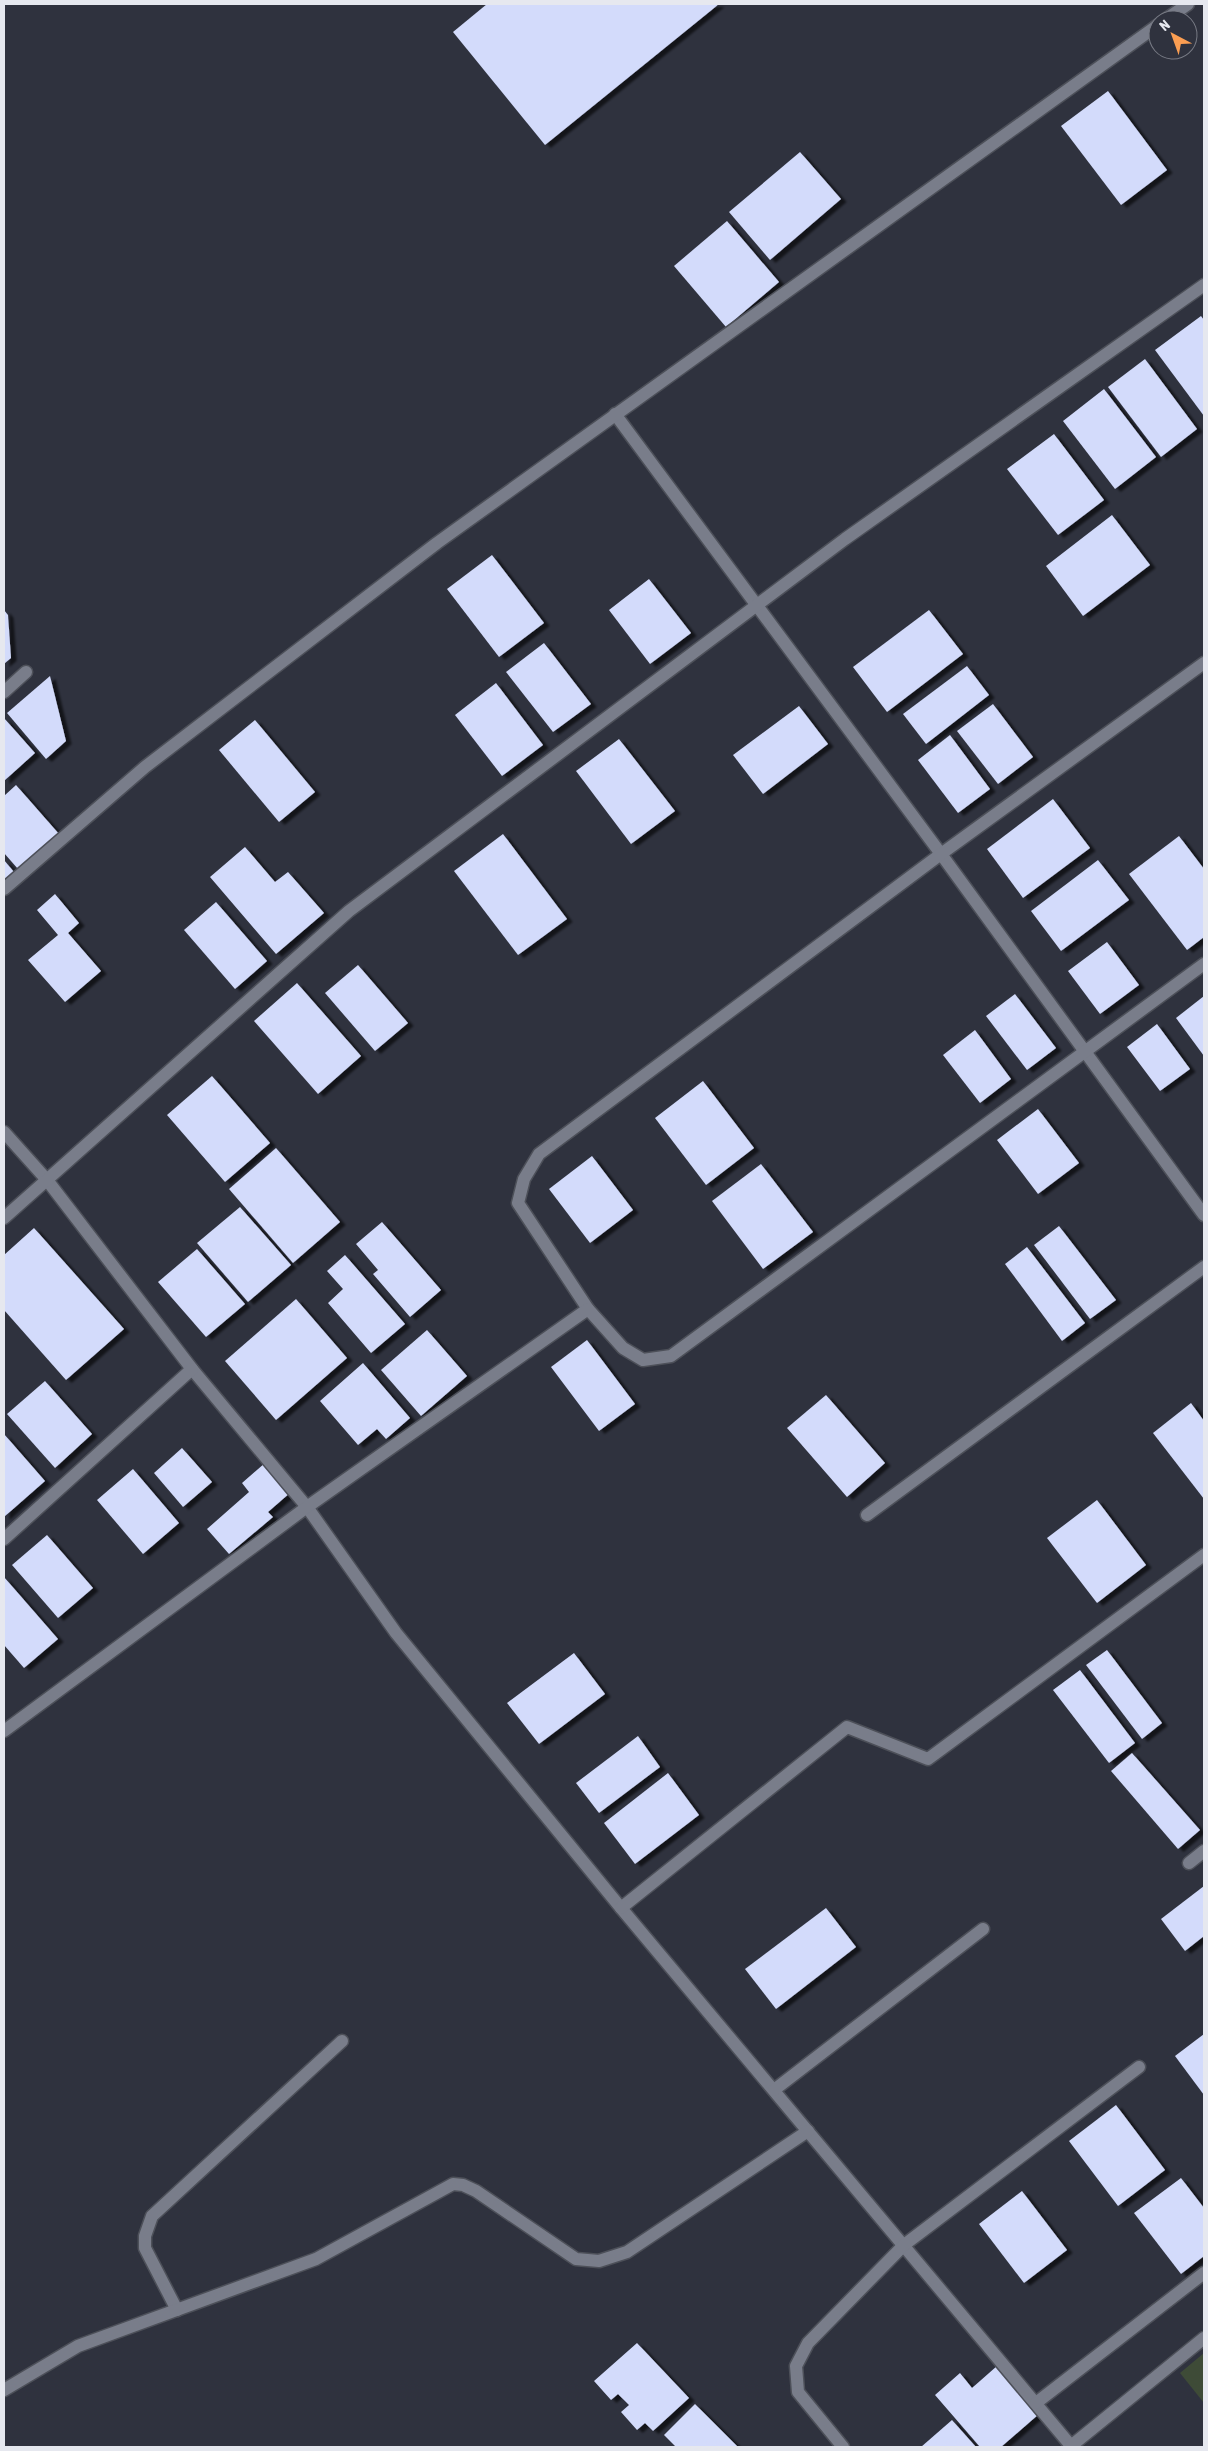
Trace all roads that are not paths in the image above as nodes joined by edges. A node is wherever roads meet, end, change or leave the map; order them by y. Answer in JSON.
{"nodes":[{"id":1,"x":1148,"y":32,"type":"edge"},
{"id":2,"x":1204,"y":285,"type":"edge"},
{"id":3,"x":615,"y":414,"type":"junction"},
{"id":4,"x":757,"y":604,"type":"junction"},
{"id":5,"x":1204,"y":663,"type":"edge"},
{"id":6,"x":26,"y":672,"type":"dead end"},
{"id":7,"x":4,"y":692,"type":"edge"},
{"id":8,"x":942,"y":854,"type":"junction"},
{"id":9,"x":4,"y":889,"type":"edge"},
{"id":10,"x":1204,"y":964,"type":"edge"},
{"id":11,"x":1085,"y":1052,"type":"junction"},
{"id":12,"x":4,"y":1132,"type":"edge"},
{"id":13,"x":47,"y":1180,"type":"junction"},
{"id":14,"x":1204,"y":1215,"type":"edge"},
{"id":15,"x":4,"y":1218,"type":"edge"},
{"id":16,"x":1204,"y":1267,"type":"edge"},
{"id":17,"x":588,"y":1309,"type":"junction"},
{"id":18,"x":192,"y":1369,"type":"junction"},
{"id":19,"x":307,"y":1507,"type":"junction"},
{"id":20,"x":867,"y":1515,"type":"dead end"},
{"id":21,"x":4,"y":1540,"type":"edge"},
{"id":22,"x":1204,"y":1555,"type":"edge"},
{"id":23,"x":4,"y":1731,"type":"edge"},
{"id":24,"x":1204,"y":1851,"type":"edge"},
{"id":25,"x":1189,"y":1863,"type":"dead end"},
{"id":26,"x":622,"y":1908,"type":"junction"},
{"id":27,"x":984,"y":1929,"type":"dead end"},
{"id":28,"x":342,"y":2041,"type":"dead end"},
{"id":29,"x":1139,"y":2067,"type":"dead end"},
{"id":30,"x":774,"y":2090,"type":"junction"},
{"id":31,"x":808,"y":2131,"type":"junction"},
{"id":32,"x":904,"y":2245,"type":"junction"},
{"id":33,"x":1204,"y":2273,"type":"edge"},
{"id":34,"x":177,"y":2310,"type":"junction"},
{"id":35,"x":1204,"y":2338,"type":"edge"},
{"id":36,"x":4,"y":2390,"type":"edge"},
{"id":37,"x":1036,"y":2403,"type":"junction"},
{"id":38,"x":843,"y":2447,"type":"edge"},
{"id":39,"x":1071,"y":2447,"type":"edge"}],
"edges":[{"from":1,"to":3,"type":"street"},
{"from":2,"to":4,"type":"street"},
{"from":3,"to":4,"type":"street"},
{"from":3,"to":9,"type":"street"},
{"from":4,"to":8,"type":"street"},
{"from":4,"to":13,"type":"street"},
{"from":5,"to":8,"type":"street"},
{"from":6,"to":7,"type":"street"},
{"from":8,"to":11,"type":"street"},
{"from":8,"to":17,"type":"street"},
{"from":10,"to":11,"type":"street"},
{"from":11,"to":14,"type":"street"},
{"from":11,"to":17,"type":"street"},
{"from":12,"to":13,"type":"street"},
{"from":13,"to":15,"type":"street"},
{"from":13,"to":18,"type":"street"},
{"from":16,"to":20,"type":"street"},
{"from":17,"to":19,"type":"street"},
{"from":18,"to":19,"type":"street"},
{"from":18,"to":21,"type":"street"},
{"from":19,"to":23,"type":"street"},
{"from":19,"to":26,"type":"street"},
{"from":22,"to":26,"type":"street"},
{"from":24,"to":25,"type":"street"},
{"from":26,"to":30,"type":"street"},
{"from":27,"to":30,"type":"street"},
{"from":28,"to":34,"type":"street"},
{"from":29,"to":32,"type":"street"},
{"from":30,"to":31,"type":"street"},
{"from":31,"to":32,"type":"street"},
{"from":31,"to":34,"type":"street"},
{"from":32,"to":37,"type":"street"},
{"from":32,"to":38,"type":"street"},
{"from":33,"to":37,"type":"street"},
{"from":34,"to":36,"type":"street"},
{"from":35,"to":39,"type":"street"},
{"from":37,"to":39,"type":"street"}]}
